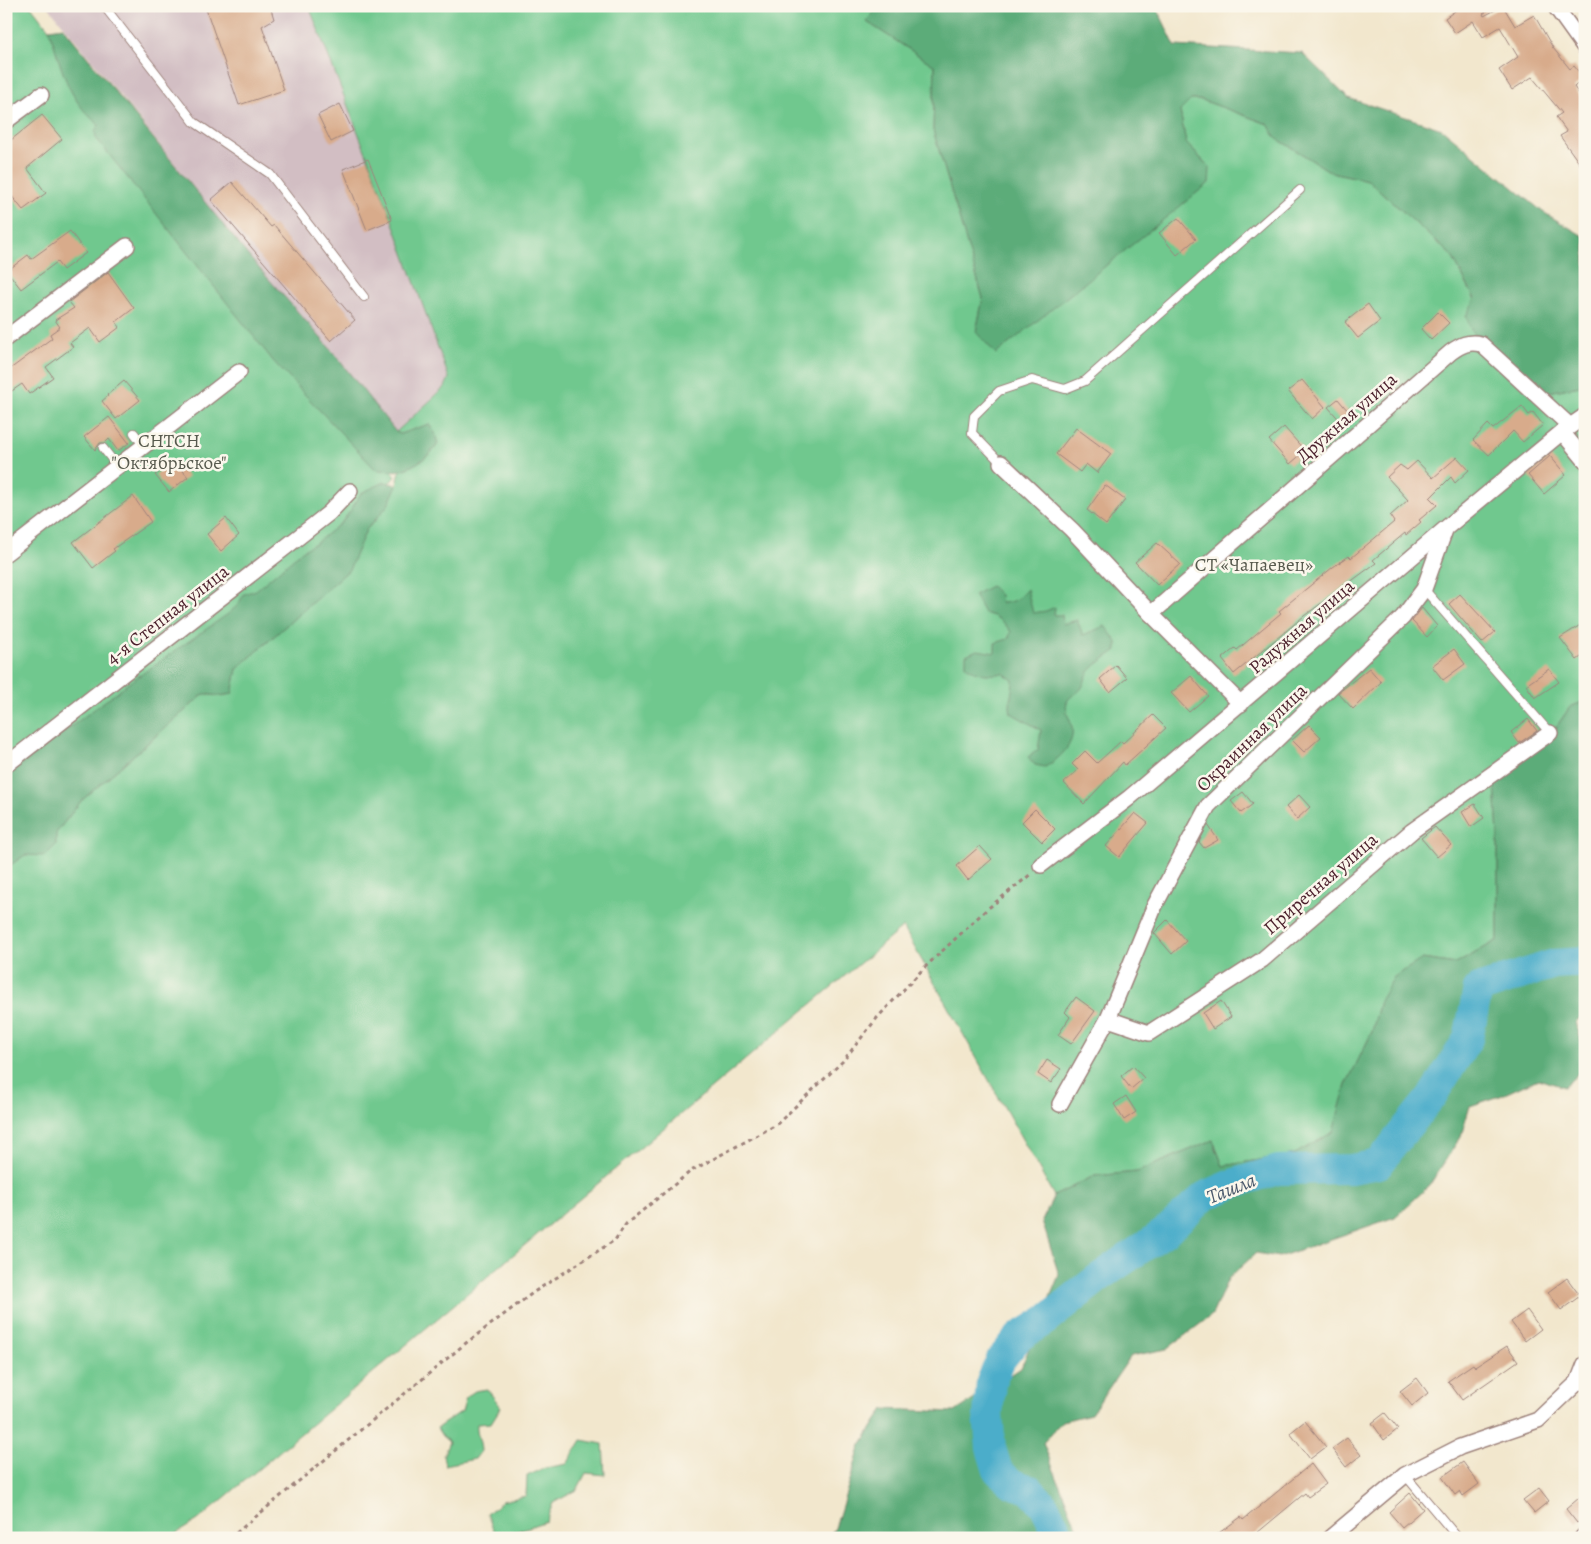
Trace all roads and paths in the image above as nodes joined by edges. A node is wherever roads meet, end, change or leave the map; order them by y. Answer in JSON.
{"nodes":[{"id":1,"x":104,"y":6,"type":"edge"},
{"id":2,"x":1555,"y":6,"type":"edge"},
{"id":3,"x":1583,"y":44,"type":"edge"},
{"id":4,"x":41,"y":95,"type":"dead end"},
{"id":5,"x":6,"y":121,"type":"edge"},
{"id":6,"x":1300,"y":190,"type":"dead end"},
{"id":7,"x":127,"y":246,"type":"dead end"},
{"id":8,"x":364,"y":297,"type":"dead end"},
{"id":9,"x":6,"y":338,"type":"edge"},
{"id":10,"x":239,"y":372,"type":"dead end"},
{"id":11,"x":1585,"y":416,"type":"edge"},
{"id":12,"x":1566,"y":429,"type":"junction"},
{"id":13,"x":134,"y":433,"type":"dead end"},
{"id":14,"x":144,"y":446,"type":"junction"},
{"id":15,"x":103,"y":448,"type":"dead end"},
{"id":16,"x":1585,"y":460,"type":"edge"},
{"id":17,"x":1000,"y":463,"type":"joint"},
{"id":18,"x":117,"y":466,"type":"junction"},
{"id":19,"x":350,"y":491,"type":"dead end"},
{"id":20,"x":1446,"y":528,"type":"junction"},
{"id":21,"x":6,"y":553,"type":"edge"},
{"id":22,"x":1424,"y":589,"type":"junction"},
{"id":23,"x":1151,"y":614,"type":"junction"},
{"id":24,"x":1240,"y":704,"type":"junction"},
{"id":25,"x":1550,"y":733,"type":"joint"},
{"id":26,"x":6,"y":765,"type":"edge"},
{"id":27,"x":1041,"y":865,"type":"joint"},
{"id":28,"x":1108,"y":1018,"type":"junction"},
{"id":29,"x":1060,"y":1104,"type":"dead end"},
{"id":30,"x":1585,"y":1364,"type":"edge"},
{"id":31,"x":1405,"y":1475,"type":"junction"},
{"id":32,"x":1585,"y":1535,"type":"edge"},
{"id":33,"x":230,"y":1538,"type":"edge"},
{"id":34,"x":1330,"y":1538,"type":"edge"},
{"id":35,"x":1458,"y":1538,"type":"edge"},
{"id":36,"x":1582,"y":1538,"type":"edge"}],
"edges":[{"from":1,"to":8,"type":"lane"},
{"from":2,"to":3,"type":"street"},
{"from":4,"to":5,"type":"street"},
{"from":6,"to":17,"type":"lane"},
{"from":7,"to":9,"type":"street"},
{"from":10,"to":14,"type":"street"},
{"from":11,"to":12,"type":"street","name":"Радужная улица"},
{"from":12,"to":16,"type":"street","name":"Дружная улица"},
{"from":12,"to":20,"type":"street","name":"Радужная улица"},
{"from":12,"to":23,"type":"street","name":"Дружная улица"},
{"from":13,"to":14,"type":"lane"},
{"from":14,"to":18,"type":"street"},
{"from":15,"to":18,"type":"lane"},
{"from":17,"to":23,"type":"street"},
{"from":18,"to":21,"type":"street"},
{"from":19,"to":26,"type":"street","name":"4-я Степная улица"},
{"from":20,"to":22,"type":"street","name":"Окраинная улица"},
{"from":20,"to":24,"type":"street","name":"Радужная улица"},
{"from":22,"to":25,"type":"lane"},
{"from":22,"to":28,"type":"street","name":"Окраинная улица"},
{"from":23,"to":24,"type":"street"},
{"from":24,"to":27,"type":"street","name":"Радужная улица"},
{"from":25,"to":28,"type":"street","name":"Приречная улица"},
{"from":27,"to":33,"type":"path"},
{"from":28,"to":29,"type":"street","name":"Окраинная улица"},
{"from":30,"to":31,"type":"street"},
{"from":31,"to":34,"type":"street"},
{"from":31,"to":35,"type":"lane"},
{"from":32,"to":36,"type":"street"}]}
